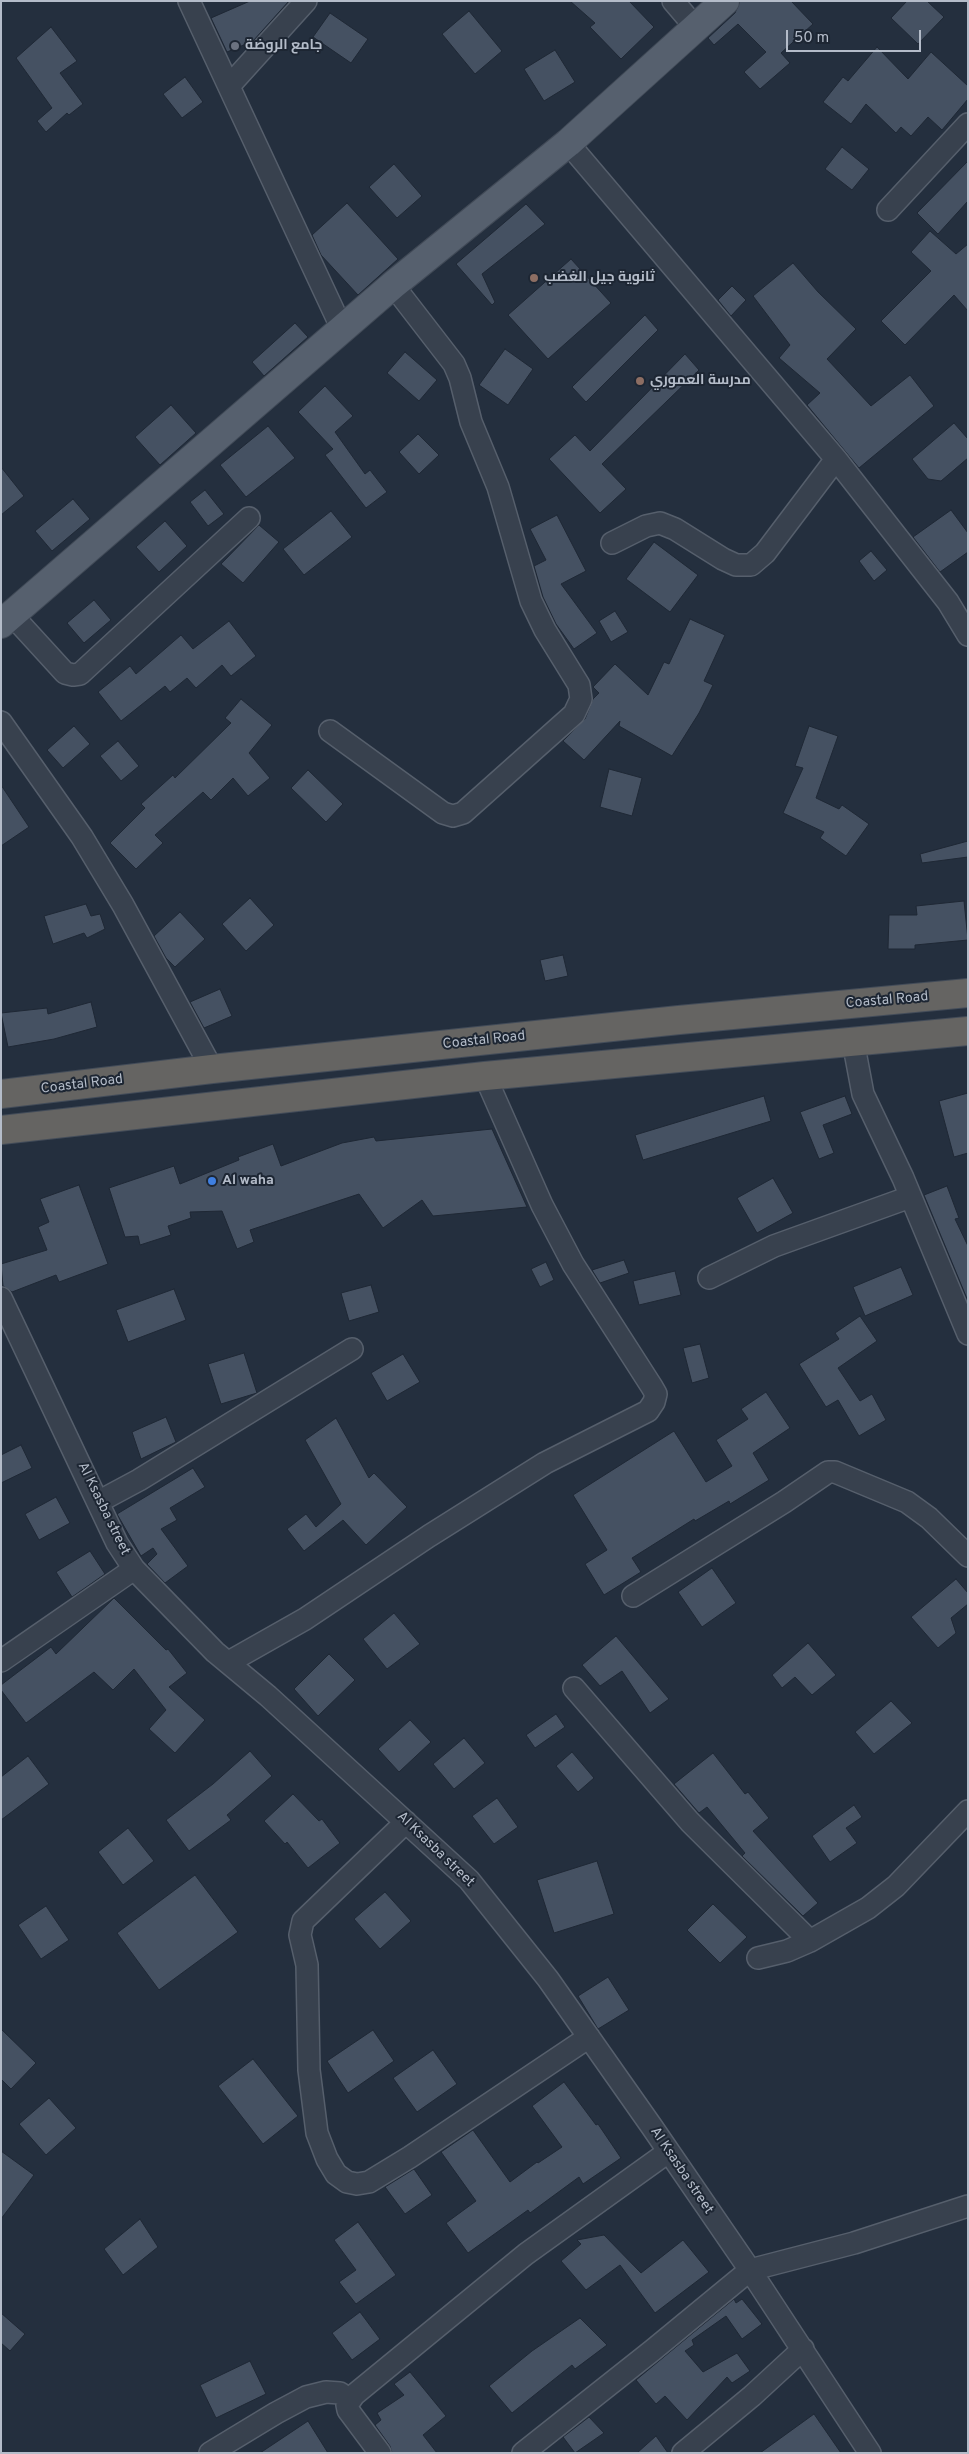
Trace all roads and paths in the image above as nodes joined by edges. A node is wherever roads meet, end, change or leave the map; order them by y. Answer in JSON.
{"nodes":[{"id":1,"x":189,"y":1,"type":"edge"},
{"id":2,"x":306,"y":1,"type":"edge"},
{"id":3,"x":673,"y":1,"type":"edge"},
{"id":4,"x":725,"y":1,"type":"edge"},
{"id":5,"x":696,"y":28,"type":"junction"},
{"id":6,"x":230,"y":85,"type":"junction"},
{"id":7,"x":968,"y":124,"type":"edge"},
{"id":8,"x":568,"y":142,"type":"junction"},
{"id":9,"x":888,"y":210,"type":"dead end"},
{"id":10,"x":393,"y":285,"type":"junction"},
{"id":11,"x":342,"y":329,"type":"junction"},
{"id":12,"x":836,"y":459,"type":"junction"},
{"id":13,"x":249,"y":518,"type":"dead end"},
{"id":14,"x":612,"y":543,"type":"dead end"},
{"id":15,"x":6,"y":620,"type":"edge"},
{"id":16,"x":968,"y":635,"type":"edge"},
{"id":17,"x":1,"y":722,"type":"edge"},
{"id":18,"x":330,"y":731,"type":"dead end"},
{"id":19,"x":968,"y":993,"type":"edge"},
{"id":20,"x":968,"y":1031,"type":"edge"},
{"id":21,"x":853,"y":1041,"type":"junction"},
{"id":22,"x":212,"y":1069,"type":"junction"},
{"id":23,"x":485,"y":1076,"type":"junction"},
{"id":24,"x":1,"y":1094,"type":"edge"},
{"id":25,"x":1,"y":1130,"type":"edge"},
{"id":26,"x":910,"y":1197,"type":"junction"},
{"id":27,"x":709,"y":1278,"type":"dead end"},
{"id":28,"x":1,"y":1298,"type":"edge"},
{"id":29,"x":968,"y":1334,"type":"edge"},
{"id":30,"x":352,"y":1349,"type":"dead end"},
{"id":31,"x":98,"y":1502,"type":"junction"},
{"id":32,"x":968,"y":1556,"type":"edge"},
{"id":33,"x":134,"y":1568,"type":"junction"},
{"id":34,"x":633,"y":1596,"type":"dead end"},
{"id":35,"x":1,"y":1661,"type":"edge"},
{"id":36,"x":228,"y":1662,"type":"junction"},
{"id":37,"x":574,"y":1688,"type":"dead end"},
{"id":38,"x":968,"y":1811,"type":"edge"},
{"id":39,"x":406,"y":1822,"type":"junction"},
{"id":40,"x":810,"y":1941,"type":"junction"},
{"id":41,"x":758,"y":1958,"type":"dead end"},
{"id":42,"x":589,"y":2037,"type":"junction"},
{"id":43,"x":668,"y":2152,"type":"junction"},
{"id":44,"x":968,"y":2206,"type":"edge"},
{"id":45,"x":750,"y":2270,"type":"junction"},
{"id":46,"x":803,"y":2349,"type":"junction"},
{"id":47,"x":349,"y":2400,"type":"junction"},
{"id":48,"x":210,"y":2453,"type":"edge"},
{"id":49,"x":380,"y":2453,"type":"edge"},
{"id":50,"x":523,"y":2453,"type":"edge"},
{"id":51,"x":683,"y":2453,"type":"edge"},
{"id":52,"x":870,"y":2453,"type":"edge"}],
"edges":[{"from":1,"to":6,"type":"street"},
{"from":2,"to":6,"type":"street"},
{"from":3,"to":5,"type":"street"},
{"from":4,"to":5,"type":"main road"},
{"from":5,"to":8,"type":"main road"},
{"from":6,"to":11,"type":"street"},
{"from":7,"to":9,"type":"street"},
{"from":8,"to":10,"type":"main road"},
{"from":8,"to":12,"type":"street"},
{"from":10,"to":11,"type":"main road"},
{"from":10,"to":18,"type":"street"},
{"from":11,"to":15,"type":"main road"},
{"from":12,"to":14,"type":"street"},
{"from":12,"to":16,"type":"street"},
{"from":13,"to":15,"type":"street"},
{"from":17,"to":22,"type":"street"},
{"from":19,"to":22,"type":"highway","name":"Coastal Road"},
{"from":20,"to":21,"type":"highway"},
{"from":21,"to":23,"type":"highway"},
{"from":21,"to":26,"type":"street"},
{"from":22,"to":24,"type":"highway","name":"Coastal Road"},
{"from":23,"to":25,"type":"highway"},
{"from":23,"to":36,"type":"street"},
{"from":26,"to":27,"type":"street"},
{"from":26,"to":29,"type":"street"},
{"from":28,"to":31,"type":"street","name":"Al Ksasba street"},
{"from":30,"to":31,"type":"street"},
{"from":31,"to":33,"type":"street","name":"Al Ksasba street"},
{"from":32,"to":34,"type":"street"},
{"from":33,"to":35,"type":"street"},
{"from":33,"to":36,"type":"street","name":"Al Ksasba street"},
{"from":36,"to":39,"type":"street","name":"Al Ksasba street"},
{"from":37,"to":40,"type":"street"},
{"from":38,"to":40,"type":"street"},
{"from":39,"to":42,"type":"street","name":"Al Ksasba street"},
{"from":39,"to":42,"type":"street"},
{"from":40,"to":41,"type":"street"},
{"from":42,"to":43,"type":"street","name":"Al Ksasba street"},
{"from":43,"to":45,"type":"street","name":"Al Ksasba street"},
{"from":43,"to":47,"type":"street"},
{"from":44,"to":45,"type":"street"},
{"from":45,"to":46,"type":"street","name":"Al Ksasba street"},
{"from":45,"to":50,"type":"street"},
{"from":46,"to":51,"type":"street"},
{"from":46,"to":52,"type":"street","name":"Al Ksasba street"},
{"from":47,"to":48,"type":"street"},
{"from":47,"to":49,"type":"street"}]}
